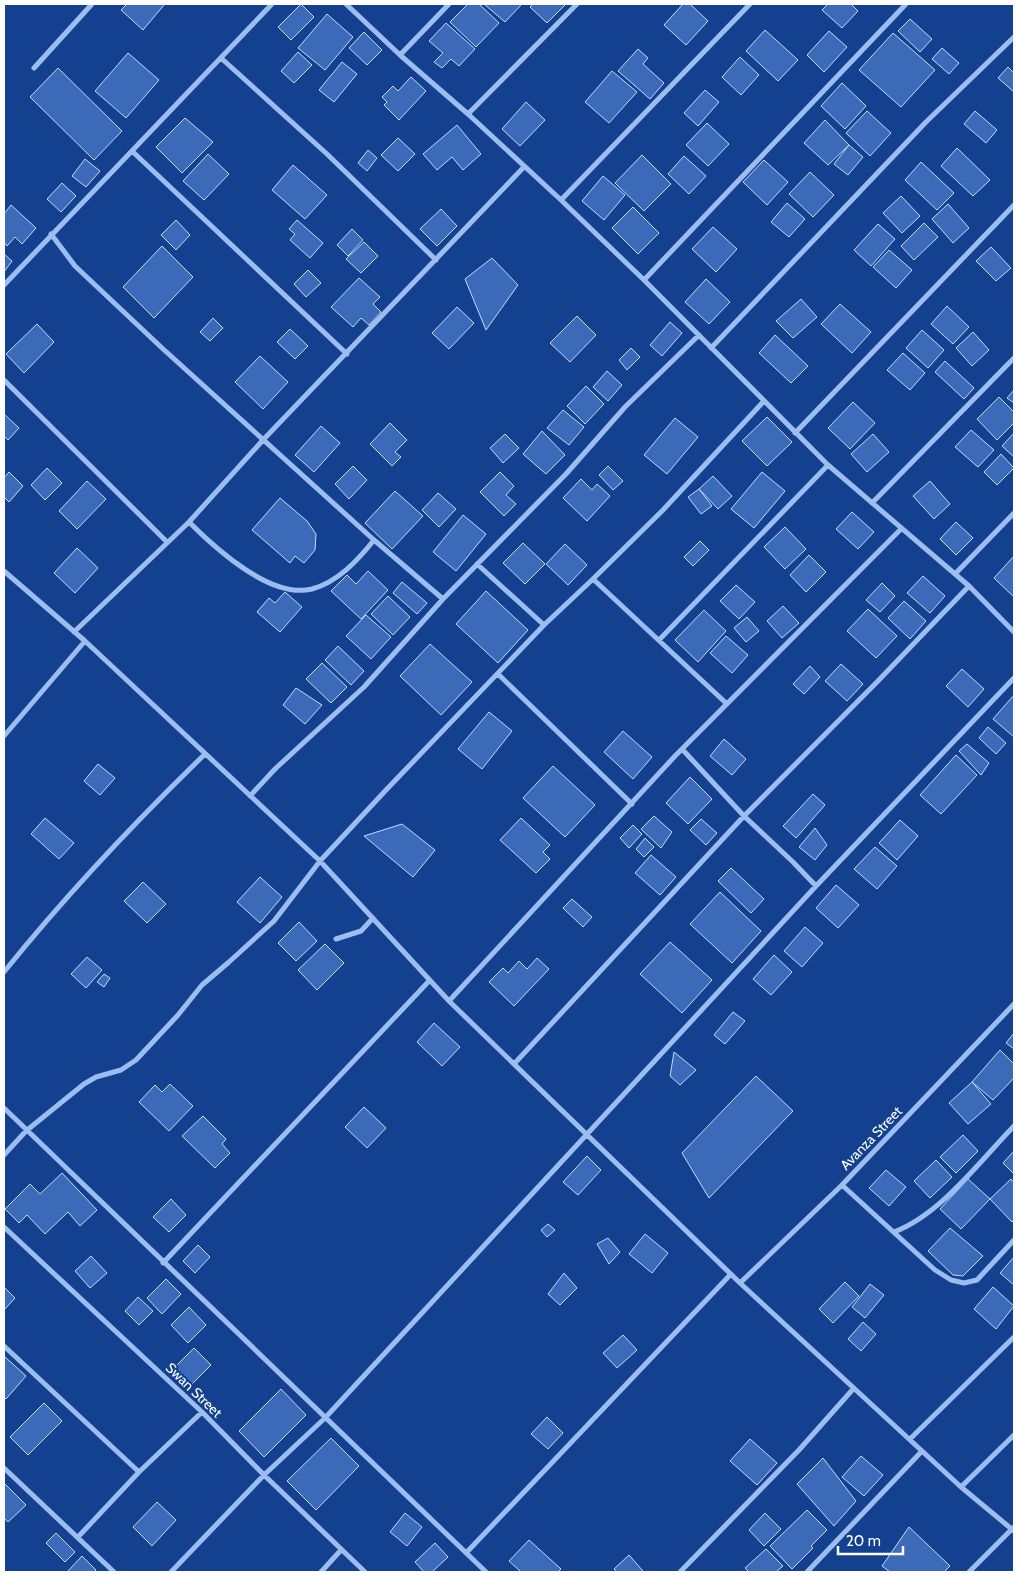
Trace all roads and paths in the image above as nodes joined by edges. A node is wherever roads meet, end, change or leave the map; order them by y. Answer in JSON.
{"nodes":[{"id":1,"x":92,"y":4,"type":"edge"},
{"id":2,"x":272,"y":4,"type":"edge"},
{"id":3,"x":346,"y":4,"type":"edge"},
{"id":4,"x":449,"y":4,"type":"edge"},
{"id":5,"x":577,"y":4,"type":"edge"},
{"id":6,"x":750,"y":4,"type":"edge"},
{"id":7,"x":906,"y":4,"type":"edge"},
{"id":8,"x":1014,"y":37,"type":"edge"},
{"id":9,"x":400,"y":55,"type":"junction"},
{"id":10,"x":221,"y":58,"type":"junction"},
{"id":11,"x":34,"y":68,"type":"dead end"},
{"id":12,"x":468,"y":114,"type":"junction"},
{"id":13,"x":133,"y":152,"type":"junction"},
{"id":14,"x":524,"y":167,"type":"junction"},
{"id":15,"x":561,"y":200,"type":"junction"},
{"id":16,"x":1014,"y":205,"type":"edge"},
{"id":17,"x":51,"y":234,"type":"junction"},
{"id":18,"x":436,"y":260,"type":"junction"},
{"id":19,"x":644,"y":280,"type":"junction"},
{"id":20,"x":4,"y":285,"type":"edge"},
{"id":21,"x":699,"y":335,"type":"junction"},
{"id":22,"x":711,"y":348,"type":"junction"},
{"id":23,"x":347,"y":354,"type":"junction"},
{"id":24,"x":1014,"y":358,"type":"edge"},
{"id":25,"x":4,"y":380,"type":"edge"},
{"id":26,"x":764,"y":401,"type":"junction"},
{"id":27,"x":795,"y":433,"type":"junction"},
{"id":28,"x":263,"y":440,"type":"junction"},
{"id":29,"x":828,"y":465,"type":"junction"},
{"id":30,"x":872,"y":504,"type":"junction"},
{"id":31,"x":1014,"y":512,"type":"edge"},
{"id":32,"x":189,"y":522,"type":"junction"},
{"id":33,"x":901,"y":529,"type":"junction"},
{"id":34,"x":374,"y":540,"type":"junction"},
{"id":35,"x":167,"y":542,"type":"junction"},
{"id":36,"x":477,"y":564,"type":"junction"},
{"id":37,"x":4,"y":571,"type":"edge"},
{"id":38,"x":955,"y":574,"type":"junction"},
{"id":39,"x":594,"y":579,"type":"junction"},
{"id":40,"x":969,"y":586,"type":"junction"},
{"id":41,"x":443,"y":599,"type":"junction"},
{"id":42,"x":544,"y":625,"type":"junction"},
{"id":43,"x":74,"y":632,"type":"junction"},
{"id":44,"x":1014,"y":632,"type":"edge"},
{"id":45,"x":659,"y":640,"type":"junction"},
{"id":46,"x":85,"y":641,"type":"junction"},
{"id":47,"x":498,"y":674,"type":"junction"},
{"id":48,"x":1014,"y":678,"type":"edge"},
{"id":49,"x":727,"y":704,"type":"junction"},
{"id":50,"x":4,"y":736,"type":"edge"},
{"id":51,"x":682,"y":749,"type":"junction"},
{"id":52,"x":205,"y":754,"type":"junction"},
{"id":53,"x":250,"y":796,"type":"junction"},
{"id":54,"x":632,"y":804,"type":"junction"},
{"id":55,"x":744,"y":816,"type":"junction"},
{"id":56,"x":320,"y":860,"type":"junction"},
{"id":57,"x":816,"y":886,"type":"junction"},
{"id":58,"x":373,"y":918,"type":"junction"},
{"id":59,"x":336,"y":939,"type":"dead end"},
{"id":60,"x":4,"y":972,"type":"edge"},
{"id":61,"x":430,"y":980,"type":"junction"},
{"id":62,"x":448,"y":1001,"type":"junction"},
{"id":63,"x":1014,"y":1004,"type":"edge"},
{"id":64,"x":514,"y":1064,"type":"junction"},
{"id":65,"x":4,"y":1108,"type":"edge"},
{"id":66,"x":1014,"y":1126,"type":"edge"},
{"id":67,"x":26,"y":1131,"type":"junction"},
{"id":68,"x":586,"y":1135,"type":"junction"},
{"id":69,"x":4,"y":1155,"type":"edge"},
{"id":70,"x":842,"y":1185,"type":"junction"},
{"id":71,"x":4,"y":1227,"type":"edge"},
{"id":72,"x":894,"y":1232,"type":"junction"},
{"id":73,"x":1014,"y":1240,"type":"edge"},
{"id":74,"x":163,"y":1263,"type":"junction"},
{"id":75,"x":731,"y":1274,"type":"junction"},
{"id":76,"x":740,"y":1282,"type":"junction"},
{"id":77,"x":1014,"y":1337,"type":"edge"},
{"id":78,"x":4,"y":1346,"type":"edge"},
{"id":79,"x":854,"y":1388,"type":"junction"},
{"id":80,"x":202,"y":1412,"type":"junction"},
{"id":81,"x":326,"y":1418,"type":"junction"},
{"id":82,"x":1014,"y":1435,"type":"edge"},
{"id":83,"x":910,"y":1439,"type":"junction"},
{"id":84,"x":922,"y":1451,"type":"junction"},
{"id":85,"x":4,"y":1468,"type":"edge"},
{"id":86,"x":139,"y":1472,"type":"junction"},
{"id":87,"x":264,"y":1475,"type":"junction"},
{"id":88,"x":961,"y":1487,"type":"junction"},
{"id":89,"x":1013,"y":1529,"type":"edge"},
{"id":90,"x":78,"y":1537,"type":"junction"},
{"id":91,"x":341,"y":1550,"type":"junction"},
{"id":92,"x":466,"y":1553,"type":"junction"},
{"id":93,"x":114,"y":1572,"type":"edge"},
{"id":94,"x":171,"y":1572,"type":"edge"},
{"id":95,"x":321,"y":1572,"type":"edge"},
{"id":96,"x":365,"y":1572,"type":"edge"},
{"id":97,"x":486,"y":1572,"type":"edge"},
{"id":98,"x":680,"y":1572,"type":"edge"},
{"id":99,"x":807,"y":1572,"type":"edge"},
{"id":100,"x":969,"y":1572,"type":"edge"}],
"edges":[{"from":1,"to":11,"type":"street"},
{"from":2,"to":10,"type":"street"},
{"from":3,"to":9,"type":"street"},
{"from":4,"to":9,"type":"street"},
{"from":5,"to":12,"type":"street"},
{"from":6,"to":15,"type":"street"},
{"from":7,"to":19,"type":"street"},
{"from":8,"to":22,"type":"street"},
{"from":9,"to":12,"type":"street"},
{"from":10,"to":13,"type":"street"},
{"from":10,"to":18,"type":"street"},
{"from":12,"to":14,"type":"street"},
{"from":13,"to":17,"type":"street"},
{"from":13,"to":23,"type":"street"},
{"from":14,"to":15,"type":"street"},
{"from":14,"to":18,"type":"street"},
{"from":15,"to":19,"type":"street"},
{"from":16,"to":27,"type":"street"},
{"from":17,"to":20,"type":"street"},
{"from":17,"to":28,"type":"street"},
{"from":18,"to":23,"type":"street"},
{"from":19,"to":21,"type":"street"},
{"from":21,"to":22,"type":"street"},
{"from":21,"to":36,"type":"street"},
{"from":22,"to":26,"type":"street"},
{"from":23,"to":28,"type":"street"},
{"from":24,"to":30,"type":"street"},
{"from":25,"to":35,"type":"street"},
{"from":26,"to":27,"type":"street"},
{"from":26,"to":39,"type":"street"},
{"from":27,"to":29,"type":"street"},
{"from":28,"to":32,"type":"street"},
{"from":28,"to":34,"type":"street"},
{"from":29,"to":30,"type":"street"},
{"from":29,"to":45,"type":"street"},
{"from":30,"to":33,"type":"street"},
{"from":31,"to":38,"type":"street"},
{"from":32,"to":34,"type":"street"},
{"from":32,"to":35,"type":"street"},
{"from":33,"to":38,"type":"street"},
{"from":33,"to":49,"type":"street"},
{"from":34,"to":41,"type":"street"},
{"from":35,"to":43,"type":"street"},
{"from":36,"to":41,"type":"street"},
{"from":36,"to":42,"type":"street"},
{"from":37,"to":43,"type":"street"},
{"from":38,"to":40,"type":"street"},
{"from":39,"to":42,"type":"street"},
{"from":39,"to":45,"type":"street"},
{"from":40,"to":44,"type":"street"},
{"from":40,"to":55,"type":"street"},
{"from":41,"to":53,"type":"street"},
{"from":42,"to":47,"type":"street"},
{"from":43,"to":46,"type":"street"},
{"from":45,"to":49,"type":"street"},
{"from":46,"to":50,"type":"street"},
{"from":46,"to":52,"type":"street"},
{"from":47,"to":54,"type":"street"},
{"from":47,"to":56,"type":"street"},
{"from":48,"to":57,"type":"street"},
{"from":49,"to":51,"type":"street"},
{"from":51,"to":54,"type":"street"},
{"from":51,"to":55,"type":"street"},
{"from":52,"to":53,"type":"street"},
{"from":52,"to":60,"type":"street"},
{"from":53,"to":56,"type":"street"},
{"from":54,"to":62,"type":"street"},
{"from":55,"to":57,"type":"street"},
{"from":55,"to":64,"type":"street"},
{"from":56,"to":58,"type":"street"},
{"from":56,"to":67,"type":"street"},
{"from":57,"to":68,"type":"street"},
{"from":58,"to":59,"type":"street"},
{"from":58,"to":61,"type":"street"},
{"from":61,"to":62,"type":"street"},
{"from":61,"to":74,"type":"street"},
{"from":62,"to":64,"type":"street"},
{"from":63,"to":70,"type":"street","name":"Avanza Street"},
{"from":64,"to":68,"type":"street"},
{"from":65,"to":67,"type":"street"},
{"from":66,"to":72,"type":"street"},
{"from":67,"to":69,"type":"street"},
{"from":67,"to":74,"type":"street"},
{"from":68,"to":75,"type":"street"},
{"from":68,"to":81,"type":"street"},
{"from":70,"to":72,"type":"street"},
{"from":70,"to":76,"type":"street","name":"Avanza Street"},
{"from":71,"to":80,"type":"street","name":"Swan Street"},
{"from":72,"to":73,"type":"street"},
{"from":74,"to":81,"type":"street"},
{"from":75,"to":76,"type":"street"},
{"from":75,"to":92,"type":"street"},
{"from":76,"to":79,"type":"street"},
{"from":77,"to":83,"type":"street"},
{"from":78,"to":86,"type":"street"},
{"from":79,"to":83,"type":"street"},
{"from":79,"to":98,"type":"street"},
{"from":80,"to":86,"type":"street"},
{"from":80,"to":87,"type":"street","name":"Swan Street"},
{"from":81,"to":87,"type":"street"},
{"from":81,"to":92,"type":"street"},
{"from":82,"to":88,"type":"street"},
{"from":83,"to":84,"type":"street"},
{"from":84,"to":88,"type":"street"},
{"from":84,"to":99,"type":"street"},
{"from":85,"to":90,"type":"street"},
{"from":86,"to":90,"type":"street"},
{"from":87,"to":91,"type":"street","name":"Swan Street"},
{"from":87,"to":94,"type":"street"},
{"from":88,"to":89,"type":"street"},
{"from":89,"to":100,"type":"street"},
{"from":90,"to":93,"type":"street"},
{"from":91,"to":95,"type":"street"},
{"from":91,"to":96,"type":"street","name":"Swan Street"},
{"from":92,"to":97,"type":"street"}]}
